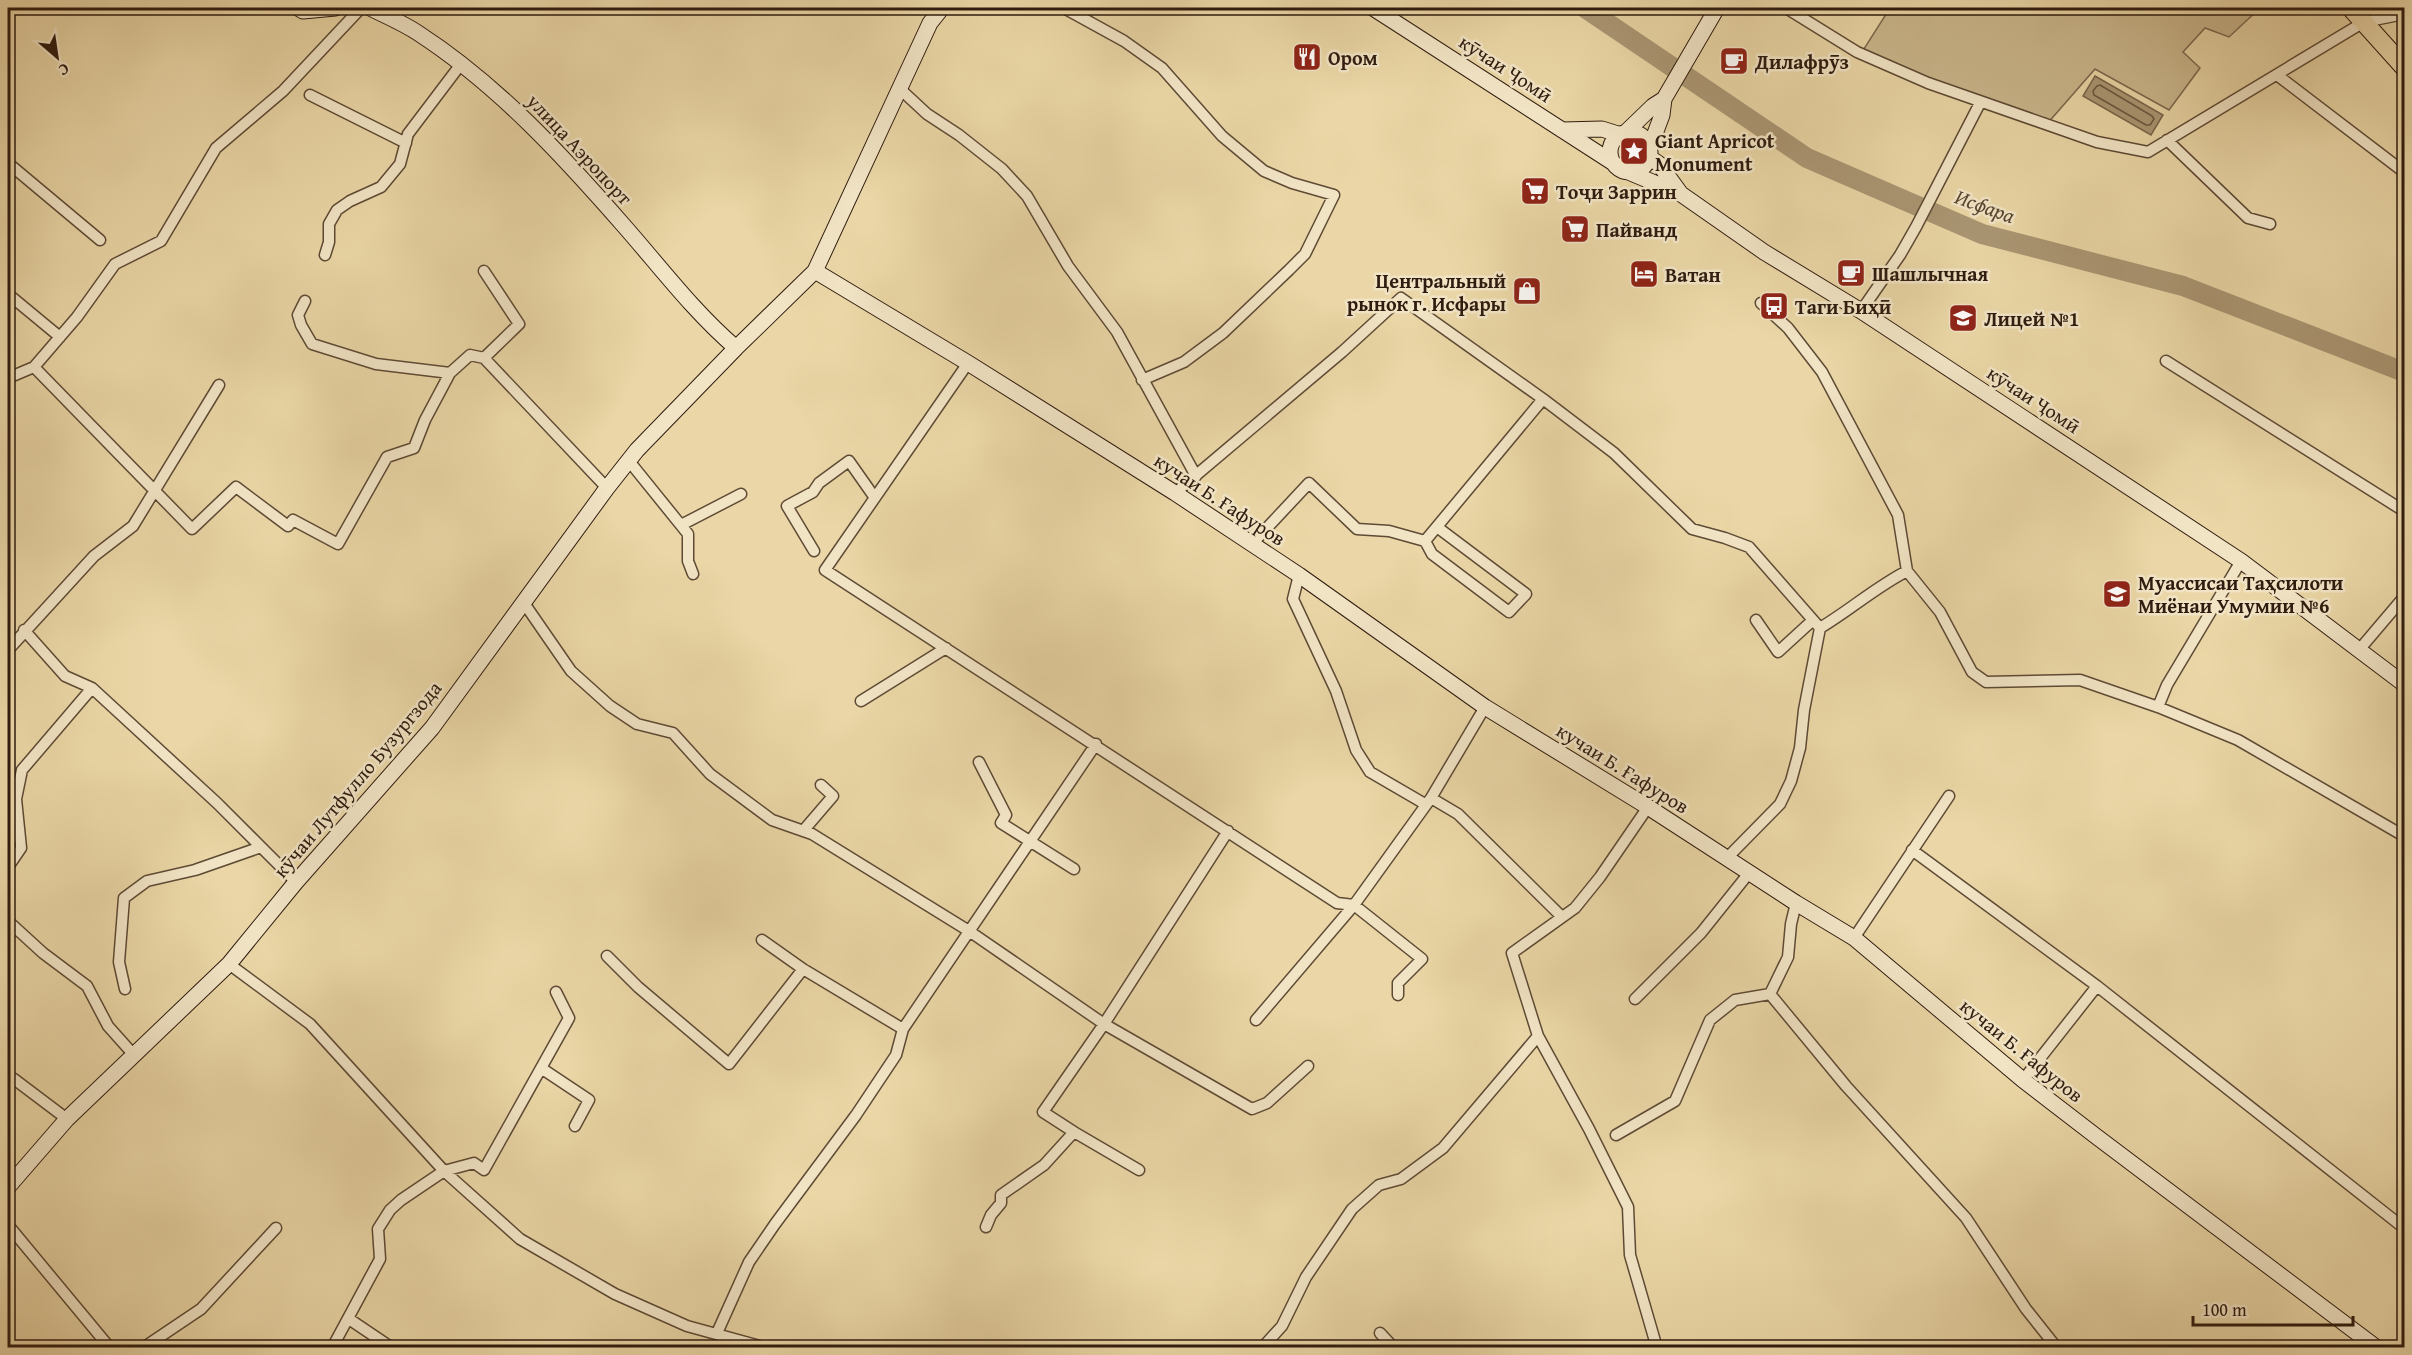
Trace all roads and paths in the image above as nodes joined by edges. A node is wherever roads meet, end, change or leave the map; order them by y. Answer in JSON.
{"nodes":[{"id":1,"x":298,"y":8,"type":"edge"},
{"id":2,"x":335,"y":8,"type":"edge"},
{"id":3,"x":361,"y":8,"type":"edge"},
{"id":4,"x":370,"y":8,"type":"edge"},
{"id":5,"x":942,"y":8,"type":"edge"},
{"id":6,"x":1064,"y":8,"type":"edge"},
{"id":7,"x":1373,"y":8,"type":"edge"},
{"id":8,"x":1717,"y":8,"type":"edge"},
{"id":9,"x":1786,"y":8,"type":"edge"},
{"id":10,"x":2351,"y":8,"type":"edge"},
{"id":11,"x":2404,"y":14,"type":"edge"},
{"id":12,"x":2364,"y":22,"type":"junction"},
{"id":13,"x":462,"y":64,"type":"junction"},
{"id":14,"x":2404,"y":67,"type":"edge"},
{"id":15,"x":2277,"y":75,"type":"junction"},
{"id":16,"x":899,"y":88,"type":"junction"},
{"id":17,"x":310,"y":95,"type":"dead end"},
{"id":18,"x":1666,"y":96,"type":"junction"},
{"id":19,"x":1980,"y":103,"type":"junction"},
{"id":20,"x":1562,"y":130,"type":"junction"},
{"id":21,"x":1623,"y":134,"type":"junction"},
{"id":22,"x":2167,"y":140,"type":"junction"},
{"id":23,"x":406,"y":143,"type":"junction"},
{"id":24,"x":1650,"y":152,"type":"junction"},
{"id":25,"x":8,"y":163,"type":"edge"},
{"id":26,"x":1621,"y":168,"type":"junction"},
{"id":27,"x":2404,"y":172,"type":"edge"},
{"id":28,"x":1682,"y":194,"type":"junction"},
{"id":29,"x":2270,"y":224,"type":"dead end"},
{"id":30,"x":100,"y":240,"type":"dead end"},
{"id":31,"x":325,"y":255,"type":"dead end"},
{"id":32,"x":484,"y":271,"type":"dead end"},
{"id":33,"x":815,"y":271,"type":"junction"},
{"id":34,"x":8,"y":294,"type":"edge"},
{"id":35,"x":306,"y":301,"type":"dead end"},
{"id":36,"x":1761,"y":303,"type":"dead end"},
{"id":37,"x":1861,"y":312,"type":"junction"},
{"id":38,"x":60,"y":337,"type":"junction"},
{"id":39,"x":736,"y":348,"type":"junction"},
{"id":40,"x":484,"y":358,"type":"junction"},
{"id":41,"x":2166,"y":361,"type":"dead end"},
{"id":42,"x":968,"y":363,"type":"junction"},
{"id":43,"x":34,"y":367,"type":"junction"},
{"id":44,"x":450,"y":373,"type":"junction"},
{"id":45,"x":8,"y":378,"type":"edge"},
{"id":46,"x":1142,"y":380,"type":"junction"},
{"id":47,"x":219,"y":385,"type":"dead end"},
{"id":48,"x":1543,"y":399,"type":"junction"},
{"id":49,"x":629,"y":461,"type":"junction"},
{"id":50,"x":1196,"y":476,"type":"junction"},
{"id":51,"x":607,"y":488,"type":"junction"},
{"id":52,"x":156,"y":492,"type":"junction"},
{"id":53,"x":1175,"y":493,"type":"junction"},
{"id":54,"x":741,"y":494,"type":"dead end"},
{"id":55,"x":875,"y":498,"type":"junction"},
{"id":56,"x":2404,"y":511,"type":"edge"},
{"id":57,"x":681,"y":525,"type":"junction"},
{"id":58,"x":1437,"y":527,"type":"junction"},
{"id":59,"x":1425,"y":541,"type":"junction"},
{"id":60,"x":1251,"y":545,"type":"junction"},
{"id":61,"x":814,"y":551,"type":"dead end"},
{"id":62,"x":2241,"y":561,"type":"junction"},
{"id":63,"x":1907,"y":571,"type":"junction"},
{"id":64,"x":693,"y":574,"type":"dead end"},
{"id":65,"x":1299,"y":574,"type":"junction"},
{"id":66,"x":2404,"y":597,"type":"edge"},
{"id":67,"x":524,"y":603,"type":"junction"},
{"id":68,"x":1756,"y":620,"type":"dead end"},
{"id":69,"x":1817,"y":624,"type":"junction"},
{"id":70,"x":24,"y":630,"type":"junction"},
{"id":71,"x":946,"y":648,"type":"junction"},
{"id":72,"x":8,"y":650,"type":"edge"},
{"id":73,"x":2359,"y":650,"type":"junction"},
{"id":74,"x":2404,"y":684,"type":"edge"},
{"id":75,"x":92,"y":688,"type":"junction"},
{"id":76,"x":861,"y":701,"type":"dead end"},
{"id":77,"x":1485,"y":707,"type":"junction"},
{"id":78,"x":2158,"y":707,"type":"junction"},
{"id":79,"x":1096,"y":744,"type":"junction"},
{"id":80,"x":979,"y":762,"type":"dead end"},
{"id":81,"x":821,"y":784,"type":"dead end"},
{"id":82,"x":1949,"y":796,"type":"dead end"},
{"id":83,"x":1428,"y":801,"type":"junction"},
{"id":84,"x":1648,"y":807,"type":"junction"},
{"id":85,"x":803,"y":831,"type":"junction"},
{"id":86,"x":1228,"y":831,"type":"junction"},
{"id":87,"x":2404,"y":836,"type":"edge"},
{"id":88,"x":1030,"y":842,"type":"junction"},
{"id":89,"x":261,"y":847,"type":"junction"},
{"id":90,"x":1912,"y":850,"type":"junction"},
{"id":91,"x":1726,"y":859,"type":"junction"},
{"id":92,"x":8,"y":867,"type":"edge"},
{"id":93,"x":1074,"y":869,"type":"dead end"},
{"id":94,"x":1749,"y":873,"type":"junction"},
{"id":95,"x":296,"y":882,"type":"junction"},
{"id":96,"x":1796,"y":903,"type":"junction"},
{"id":97,"x":1354,"y":905,"type":"junction"},
{"id":98,"x":1561,"y":916,"type":"junction"},
{"id":99,"x":8,"y":921,"type":"edge"},
{"id":100,"x":969,"y":931,"type":"junction"},
{"id":101,"x":1854,"y":938,"type":"junction"},
{"id":102,"x":762,"y":940,"type":"dead end"},
{"id":103,"x":607,"y":956,"type":"dead end"},
{"id":104,"x":229,"y":964,"type":"junction"},
{"id":105,"x":803,"y":969,"type":"junction"},
{"id":106,"x":2097,"y":986,"type":"junction"},
{"id":107,"x":125,"y":989,"type":"dead end"},
{"id":108,"x":556,"y":992,"type":"dead end"},
{"id":109,"x":1770,"y":994,"type":"junction"},
{"id":110,"x":1398,"y":995,"type":"dead end"},
{"id":111,"x":1635,"y":999,"type":"dead end"},
{"id":112,"x":1256,"y":1020,"type":"dead end"},
{"id":113,"x":1104,"y":1024,"type":"junction"},
{"id":114,"x":903,"y":1029,"type":"junction"},
{"id":115,"x":1538,"y":1036,"type":"junction"},
{"id":116,"x":133,"y":1054,"type":"junction"},
{"id":117,"x":1308,"y":1066,"type":"dead end"},
{"id":118,"x":541,"y":1068,"type":"junction"},
{"id":119,"x":14,"y":1079,"type":"dead end"},
{"id":120,"x":2023,"y":1080,"type":"junction"},
{"id":121,"x":67,"y":1119,"type":"junction"},
{"id":122,"x":575,"y":1126,"type":"dead end"},
{"id":123,"x":1074,"y":1132,"type":"junction"},
{"id":124,"x":1617,"y":1135,"type":"dead end"},
{"id":125,"x":1139,"y":1170,"type":"dead end"},
{"id":126,"x":444,"y":1171,"type":"junction"},
{"id":127,"x":8,"y":1186,"type":"edge"},
{"id":128,"x":8,"y":1225,"type":"edge"},
{"id":129,"x":986,"y":1227,"type":"dead end"},
{"id":130,"x":276,"y":1228,"type":"dead end"},
{"id":131,"x":2404,"y":1228,"type":"edge"},
{"id":132,"x":349,"y":1319,"type":"junction"},
{"id":133,"x":1380,"y":1333,"type":"dead end"},
{"id":134,"x":721,"y":1334,"type":"junction"},
{"id":135,"x":110,"y":1347,"type":"edge"},
{"id":136,"x":143,"y":1347,"type":"edge"},
{"id":137,"x":332,"y":1347,"type":"edge"},
{"id":138,"x":392,"y":1347,"type":"edge"},
{"id":139,"x":722,"y":1347,"type":"edge"},
{"id":140,"x":767,"y":1347,"type":"edge"},
{"id":141,"x":1262,"y":1347,"type":"edge"},
{"id":142,"x":1394,"y":1347,"type":"edge"},
{"id":143,"x":1657,"y":1347,"type":"edge"},
{"id":144,"x":2057,"y":1347,"type":"edge"},
{"id":145,"x":2377,"y":1347,"type":"edge"}],
"edges":[{"from":1,"to":2,"type":"main road"},
{"from":3,"to":38,"type":"street"},
{"from":4,"to":13,"type":"main road","name":"улица Аэропорт"},
{"from":5,"to":16,"type":"main road"},
{"from":6,"to":46,"type":"street"},
{"from":7,"to":20,"type":"main road","name":"кӯчаи Ҷомӣ"},
{"from":8,"to":18,"type":"main road"},
{"from":9,"to":19,"type":"street"},
{"from":10,"to":12,"type":"main road"},
{"from":11,"to":12,"type":"street"},
{"from":12,"to":14,"type":"main road"},
{"from":12,"to":15,"type":"street"},
{"from":13,"to":23,"type":"street"},
{"from":13,"to":39,"type":"main road","name":"улица Аэропорт"},
{"from":15,"to":22,"type":"street"},
{"from":15,"to":27,"type":"street"},
{"from":16,"to":33,"type":"main road"},
{"from":16,"to":46,"type":"street"},
{"from":17,"to":23,"type":"street"},
{"from":18,"to":21,"type":"main road"},
{"from":18,"to":24,"type":"main road"},
{"from":19,"to":22,"type":"street"},
{"from":19,"to":37,"type":"street"},
{"from":20,"to":21,"type":"main road"},
{"from":20,"to":26,"type":"main road","name":"кӯчаи Ҷомӣ"},
{"from":21,"to":24,"type":"main road"},
{"from":21,"to":26,"type":"main road"},
{"from":22,"to":29,"type":"street"},
{"from":23,"to":31,"type":"street"},
{"from":24,"to":26,"type":"main road"},
{"from":24,"to":28,"type":"main road"},
{"from":25,"to":30,"type":"street"},
{"from":26,"to":28,"type":"main road","name":"кӯчаи Ҷомӣ"},
{"from":28,"to":37,"type":"main road","name":"кӯчаи Ҷомӣ"},
{"from":32,"to":40,"type":"street"},
{"from":33,"to":39,"type":"main road","name":"кӯчаи Лутфулло Бузургзода"},
{"from":33,"to":42,"type":"main road","name":"кучаи Б. Ғафуров"},
{"from":34,"to":38,"type":"street"},
{"from":35,"to":44,"type":"street"},
{"from":36,"to":63,"type":"street"},
{"from":37,"to":62,"type":"main road","name":"кӯчаи Ҷомӣ"},
{"from":38,"to":43,"type":"street"},
{"from":39,"to":49,"type":"main road","name":"кӯчаи Лутфулло Бузургзода"},
{"from":40,"to":44,"type":"street"},
{"from":40,"to":51,"type":"street"},
{"from":41,"to":56,"type":"street"},
{"from":42,"to":53,"type":"main road","name":"кучаи Б. Ғафуров"},
{"from":42,"to":55,"type":"street"},
{"from":43,"to":45,"type":"street"},
{"from":43,"to":52,"type":"street"},
{"from":44,"to":52,"type":"street"},
{"from":46,"to":50,"type":"street"},
{"from":47,"to":52,"type":"street"},
{"from":48,"to":50,"type":"street"},
{"from":48,"to":58,"type":"street"},
{"from":48,"to":69,"type":"street"},
{"from":49,"to":51,"type":"main road","name":"кӯчаи Лутфулло Бузургзода"},
{"from":49,"to":57,"type":"street"},
{"from":50,"to":53,"type":"street"},
{"from":51,"to":67,"type":"main road","name":"кӯчаи Лутфулло Бузургзода"},
{"from":52,"to":70,"type":"street"},
{"from":53,"to":60,"type":"main road","name":"кучаи Б. Ғафуров"},
{"from":54,"to":57,"type":"street"},
{"from":55,"to":61,"type":"street"},
{"from":55,"to":71,"type":"street"},
{"from":57,"to":64,"type":"street"},
{"from":58,"to":59,"type":"street"},
{"from":58,"to":59,"type":"street"},
{"from":59,"to":60,"type":"street"},
{"from":60,"to":65,"type":"main road","name":"кучаи Б. Ғафуров"},
{"from":62,"to":73,"type":"main road","name":"кӯчаи Ҷомӣ"},
{"from":62,"to":78,"type":"street"},
{"from":63,"to":69,"type":"street"},
{"from":63,"to":78,"type":"street"},
{"from":65,"to":77,"type":"main road","name":"кучаи Б. Ғафуров"},
{"from":65,"to":83,"type":"street"},
{"from":66,"to":73,"type":"street"},
{"from":67,"to":85,"type":"street"},
{"from":67,"to":95,"type":"main road","name":"кӯчаи Лутфулло Бузургзода"},
{"from":68,"to":69,"type":"street"},
{"from":69,"to":91,"type":"street"},
{"from":70,"to":72,"type":"street"},
{"from":70,"to":75,"type":"street"},
{"from":71,"to":76,"type":"street"},
{"from":71,"to":79,"type":"street"},
{"from":73,"to":74,"type":"main road","name":"кӯчаи Ҷомӣ"},
{"from":75,"to":89,"type":"street"},
{"from":75,"to":92,"type":"street"},
{"from":77,"to":83,"type":"street"},
{"from":77,"to":84,"type":"main road","name":"кучаи Б. Ғафуров"},
{"from":78,"to":87,"type":"street"},
{"from":79,"to":86,"type":"street"},
{"from":79,"to":88,"type":"street"},
{"from":80,"to":88,"type":"street"},
{"from":81,"to":85,"type":"street"},
{"from":82,"to":90,"type":"street"},
{"from":83,"to":97,"type":"street"},
{"from":83,"to":98,"type":"street"},
{"from":84,"to":91,"type":"main road","name":"кучаи Б. Ғафуров"},
{"from":84,"to":98,"type":"street"},
{"from":85,"to":100,"type":"street"},
{"from":86,"to":97,"type":"street"},
{"from":86,"to":113,"type":"street"},
{"from":88,"to":93,"type":"street"},
{"from":88,"to":100,"type":"street"},
{"from":89,"to":95,"type":"street"},
{"from":89,"to":107,"type":"street"},
{"from":90,"to":101,"type":"street"},
{"from":90,"to":106,"type":"street"},
{"from":91,"to":94,"type":"main road","name":"кучаи Б. Ғафуров"},
{"from":94,"to":96,"type":"main road","name":"кучаи Б. Ғафуров"},
{"from":94,"to":111,"type":"street"},
{"from":95,"to":104,"type":"main road","name":"кӯчаи Лутфулло Бузургзода"},
{"from":96,"to":101,"type":"main road","name":"кучаи Б. Ғафуров"},
{"from":96,"to":109,"type":"street"},
{"from":97,"to":110,"type":"street"},
{"from":97,"to":112,"type":"street"},
{"from":98,"to":115,"type":"street"},
{"from":99,"to":116,"type":"street"},
{"from":100,"to":113,"type":"street"},
{"from":100,"to":114,"type":"street"},
{"from":101,"to":120,"type":"main road","name":"кучаи Б. Ғафуров"},
{"from":102,"to":105,"type":"street"},
{"from":103,"to":105,"type":"street"},
{"from":104,"to":116,"type":"main road","name":"кӯчаи Лутфулло Бузургзода"},
{"from":104,"to":126,"type":"street"},
{"from":105,"to":114,"type":"street"},
{"from":106,"to":120,"type":"street"},
{"from":106,"to":131,"type":"street"},
{"from":108,"to":118,"type":"street"},
{"from":109,"to":124,"type":"street"},
{"from":109,"to":144,"type":"street"},
{"from":113,"to":117,"type":"street"},
{"from":113,"to":123,"type":"street"},
{"from":114,"to":134,"type":"street"},
{"from":115,"to":141,"type":"street"},
{"from":115,"to":143,"type":"street"},
{"from":116,"to":121,"type":"main road","name":"кӯчаи Лутфулло Бузургзода"},
{"from":118,"to":122,"type":"street"},
{"from":118,"to":126,"type":"street"},
{"from":119,"to":121,"type":"street"},
{"from":120,"to":145,"type":"main road","name":"кучаи Б. Ғафуров"},
{"from":121,"to":127,"type":"main road","name":"кӯчаи Лутфулло Бузургзода"},
{"from":123,"to":125,"type":"street"},
{"from":123,"to":129,"type":"street"},
{"from":126,"to":132,"type":"street"},
{"from":126,"to":134,"type":"street"},
{"from":128,"to":135,"type":"street"},
{"from":130,"to":136,"type":"street"},
{"from":132,"to":137,"type":"street"},
{"from":132,"to":138,"type":"street"},
{"from":133,"to":142,"type":"street"},
{"from":134,"to":139,"type":"street"},
{"from":134,"to":140,"type":"street"}]}
